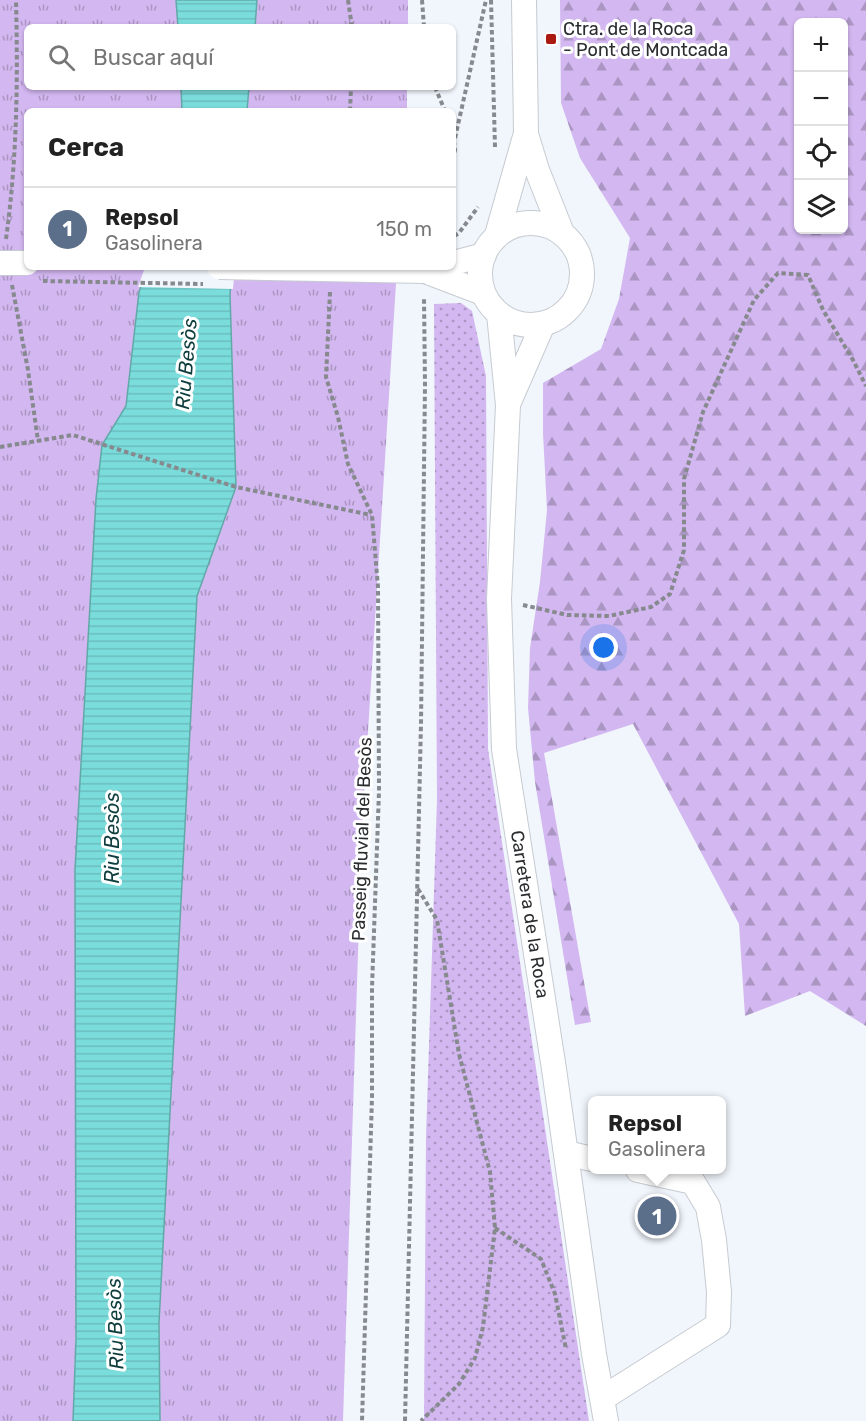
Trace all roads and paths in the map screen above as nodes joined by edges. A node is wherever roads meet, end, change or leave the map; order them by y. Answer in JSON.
{"nodes":[{"id":1,"x":16,"y":0,"type":"edge"},
{"id":2,"x":348,"y":0,"type":"edge"},
{"id":3,"x":422,"y":0,"type":"edge"},
{"id":4,"x":486,"y":0,"type":"edge"},
{"id":5,"x":491,"y":0,"type":"edge"},
{"id":6,"x":525,"y":0,"type":"edge"},
{"id":7,"x":352,"y":24,"type":"edge"},
{"id":8,"x":424,"y":24,"type":"edge"},
{"id":9,"x":351,"y":90,"type":"edge"},
{"id":10,"x":436,"y":90,"type":"edge"},
{"id":11,"x":350,"y":108,"type":"edge"},
{"id":12,"x":444,"y":108,"type":"edge"},
{"id":13,"x":456,"y":127,"type":"edge"},
{"id":14,"x":526,"y":133,"type":"junction"},
{"id":15,"x":495,"y":149,"type":"dead end"},
{"id":16,"x":483,"y":200,"type":"dead end"},
{"id":17,"x":562,"y":233,"type":"junction"},
{"id":18,"x":456,"y":234,"type":"edge"},
{"id":19,"x":497,"y":236,"type":"junction"},
{"id":20,"x":484,"y":255,"type":"junction"},
{"id":21,"x":11,"y":261,"type":"edge"},
{"id":22,"x":456,"y":262,"type":"edge"},
{"id":23,"x":434,"y":270,"type":"edge"},
{"id":24,"x":330,"y":287,"type":"dead end"},
{"id":25,"x":483,"y":293,"type":"junction"},
{"id":26,"x":424,"y":296,"type":"dead end"},
{"id":27,"x":499,"y":314,"type":"junction"},
{"id":28,"x":543,"y":324,"type":"junction"},
{"id":29,"x":866,"y":386,"type":"edge"},
{"id":30,"x":508,"y":405,"type":"junction"},
{"id":31,"x":38,"y":441,"type":"junction"},
{"id":32,"x":0,"y":447,"type":"edge"},
{"id":33,"x":372,"y":515,"type":"junction"},
{"id":34,"x":499,"y":599,"type":"junction"},
{"id":35,"x":417,"y":888,"type":"junction"},
{"id":36,"x":566,"y":1153,"type":"junction"},
{"id":37,"x":588,"y":1158,"type":"edge"},
{"id":38,"x":656,"y":1174,"type":"edge"},
{"id":39,"x":495,"y":1228,"type":"junction"},
{"id":40,"x":568,"y":1355,"type":"dead end"},
{"id":41,"x":604,"y":1409,"type":"edge"},
{"id":42,"x":362,"y":1421,"type":"edge"},
{"id":43,"x":405,"y":1421,"type":"edge"},
{"id":44,"x":421,"y":1421,"type":"edge"}],
"edges":[{"from":1,"to":21,"type":"path"},
{"from":2,"to":7,"type":"path"},
{"from":3,"to":8,"type":"path"},
{"from":4,"to":13,"type":"path"},
{"from":5,"to":15,"type":"path"},
{"from":6,"to":14,"type":"street"},
{"from":9,"to":11,"type":"path"},
{"from":10,"to":12,"type":"path"},
{"from":14,"to":17,"type":"street"},
{"from":14,"to":19,"type":"street"},
{"from":16,"to":18,"type":"path"},
{"from":17,"to":19,"type":"street"},
{"from":17,"to":28,"type":"street"},
{"from":19,"to":20,"type":"street"},
{"from":20,"to":22,"type":"street"},
{"from":20,"to":25,"type":"street"},
{"from":21,"to":31,"type":"path"},
{"from":23,"to":25,"type":"street"},
{"from":24,"to":33,"type":"path","name":"Passeig fluvial del Besòs"},
{"from":25,"to":27,"type":"street"},
{"from":26,"to":35,"type":"path"},
{"from":27,"to":28,"type":"street"},
{"from":27,"to":30,"type":"street","name":"Carretera de la Roca"},
{"from":28,"to":30,"type":"street","name":"Carretera de la Roca"},
{"from":29,"to":34,"type":"path"},
{"from":30,"to":34,"type":"street","name":"Carretera de la Roca"},
{"from":31,"to":32,"type":"path"},
{"from":31,"to":33,"type":"path"},
{"from":33,"to":42,"type":"path","name":"Passeig fluvial del Besòs"},
{"from":34,"to":36,"type":"street","name":"Carretera de la Roca"},
{"from":35,"to":39,"type":"path"},
{"from":35,"to":43,"type":"path"},
{"from":36,"to":37,"type":"street"},
{"from":36,"to":41,"type":"street","name":"Carretera de la Roca"},
{"from":38,"to":41,"type":"street"},
{"from":39,"to":40,"type":"path"},
{"from":39,"to":44,"type":"path"}]}
